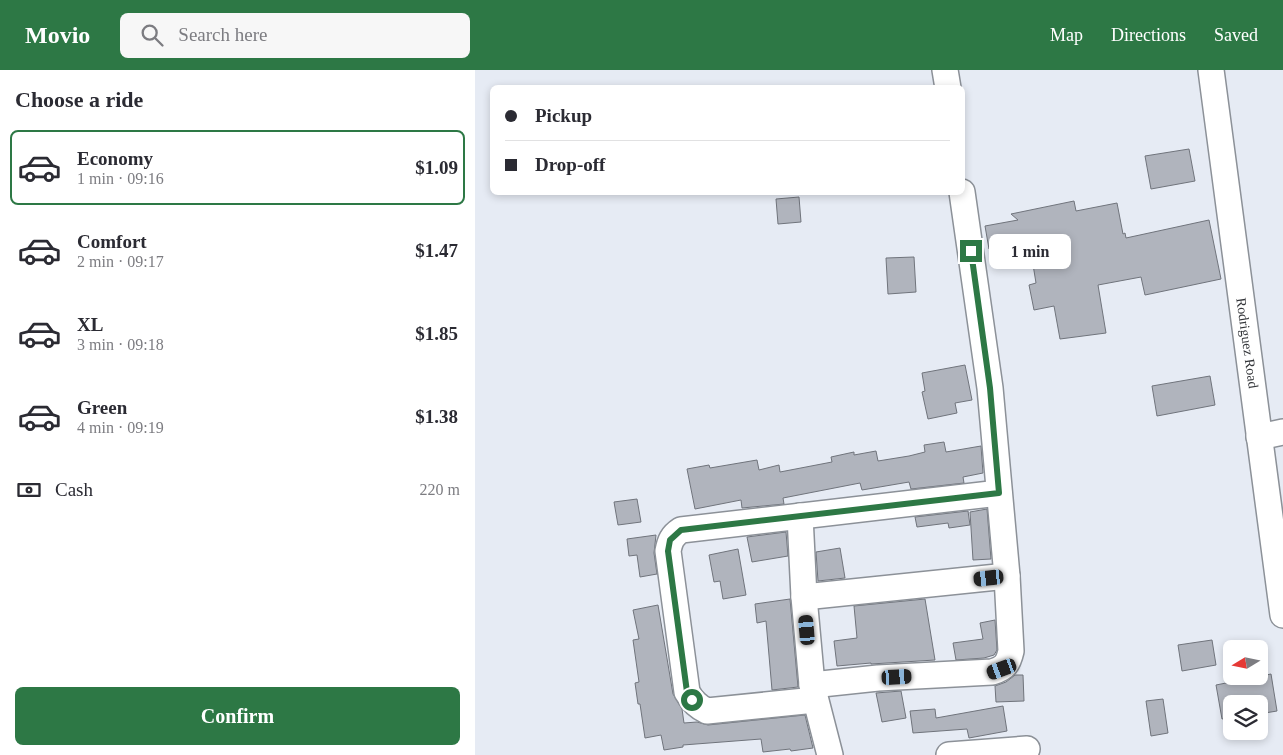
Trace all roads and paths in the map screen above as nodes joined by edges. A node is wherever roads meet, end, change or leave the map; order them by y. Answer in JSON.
{"nodes":[{"id":1,"x":945,"y":70,"type":"edge"},
{"id":2,"x":1211,"y":70,"type":"edge"},
{"id":3,"x":948,"y":85,"type":"edge"},
{"id":4,"x":962,"y":195,"type":"edge"},
{"id":5,"x":1271,"y":434,"type":"edge"},
{"id":6,"x":999,"y":493,"type":"junction"},
{"id":7,"x":1276,"y":502,"type":"edge"},
{"id":8,"x":800,"y":516,"type":"junction"},
{"id":9,"x":1007,"y":576,"type":"junction"},
{"id":10,"x":804,"y":597,"type":"junction"},
{"id":11,"x":1283,"y":615,"type":"edge"},
{"id":12,"x":813,"y":692,"type":"junction"},
{"id":13,"x":1027,"y":749,"type":"dead end"},
{"id":14,"x":830,"y":755,"type":"edge"},
{"id":15,"x":949,"y":755,"type":"edge"}],
"edges":[{"from":1,"to":3,"type":"street"},
{"from":2,"to":5,"type":"street","name":"Rodriguez Road"},
{"from":4,"to":6,"type":"street"},
{"from":5,"to":7,"type":"street","name":"Rodriguez Road"},
{"from":6,"to":8,"type":"street"},
{"from":6,"to":9,"type":"street"},
{"from":7,"to":11,"type":"street","name":"Rodriguez Road"},
{"from":8,"to":10,"type":"street"},
{"from":8,"to":12,"type":"street"},
{"from":9,"to":10,"type":"street"},
{"from":9,"to":12,"type":"street"},
{"from":10,"to":12,"type":"street"},
{"from":12,"to":14,"type":"street"},
{"from":13,"to":15,"type":"street"}]}
